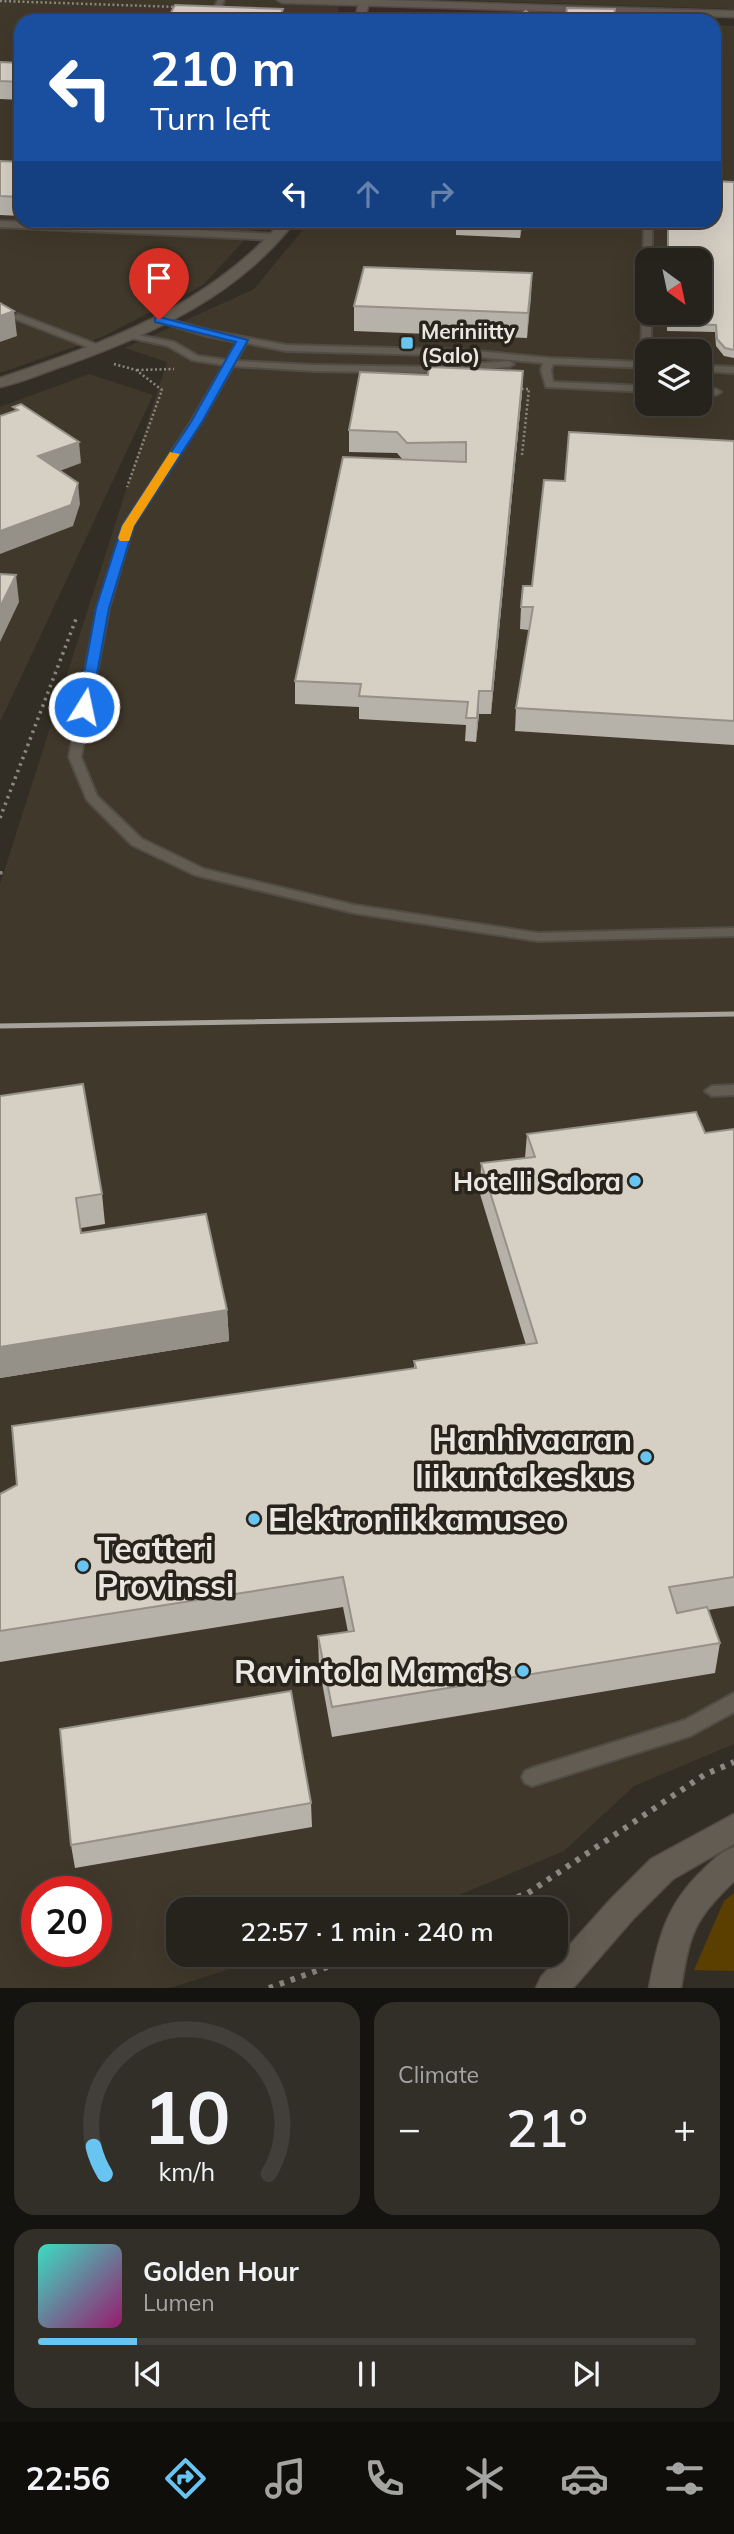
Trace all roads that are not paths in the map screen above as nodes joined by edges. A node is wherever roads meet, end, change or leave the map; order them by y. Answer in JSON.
{"nodes":[{"id":1,"x":282,"y":0,"type":"edge"},
{"id":2,"x":364,"y":1,"type":"edge"},
{"id":3,"x":610,"y":14,"type":"edge"},
{"id":4,"x":85,"y":228,"type":"edge"},
{"id":5,"x":283,"y":228,"type":"edge"},
{"id":6,"x":648,"y":228,"type":"edge"},
{"id":7,"x":277,"y":237,"type":"junction"},
{"id":8,"x":18,"y":317,"type":"dead end"},
{"id":9,"x":159,"y":320,"type":"junction"},
{"id":10,"x":130,"y":335,"type":"junction"},
{"id":11,"x":647,"y":339,"type":"edge"},
{"id":12,"x":243,"y":340,"type":"junction"},
{"id":13,"x":98,"y":348,"type":"junction"},
{"id":14,"x":549,"y":362,"type":"junction"},
{"id":15,"x":230,"y":363,"type":"junction"},
{"id":16,"x":635,"y":365,"type":"edge"},
{"id":17,"x":712,"y":369,"type":"edge"},
{"id":18,"x":734,"y":370,"type":"edge"},
{"id":19,"x":0,"y":383,"type":"edge"},
{"id":20,"x":635,"y":388,"type":"edge"},
{"id":21,"x":712,"y":392,"type":"edge"},
{"id":22,"x":716,"y":392,"type":"dead end"},
{"id":23,"x":734,"y":933,"type":"edge"},
{"id":24,"x":734,"y":1090,"type":"edge"},
{"id":25,"x":712,"y":1091,"type":"dead end"},
{"id":26,"x":734,"y":1702,"type":"edge"},
{"id":27,"x":532,"y":1777,"type":"dead end"},
{"id":28,"x":734,"y":1828,"type":"edge"},
{"id":29,"x":734,"y":1861,"type":"edge"},
{"id":30,"x":552,"y":1988,"type":"edge"},
{"id":31,"x":665,"y":1988,"type":"edge"}],
"edges":[{"from":1,"to":2,"type":"street"},
{"from":2,"to":3,"type":"street"},
{"from":4,"to":7,"type":"lane"},
{"from":5,"to":7,"type":"street"},
{"from":6,"to":11,"type":"lane"},
{"from":7,"to":9,"type":"street"},
{"from":8,"to":13,"type":"lane"},
{"from":9,"to":10,"type":"street"},
{"from":9,"to":12,"type":"lane"},
{"from":10,"to":13,"type":"street"},
{"from":10,"to":15,"type":"lane"},
{"from":12,"to":14,"type":"lane"},
{"from":12,"to":15,"type":"lane"},
{"from":13,"to":19,"type":"street"},
{"from":14,"to":15,"type":"lane"},
{"from":14,"to":16,"type":"lane"},
{"from":14,"to":20,"type":"lane"},
{"from":15,"to":23,"type":"lane"},
{"from":17,"to":18,"type":"lane"},
{"from":21,"to":22,"type":"lane"},
{"from":24,"to":25,"type":"lane"},
{"from":26,"to":27,"type":"lane"},
{"from":28,"to":30,"type":"street"},
{"from":29,"to":31,"type":"street"}]}
